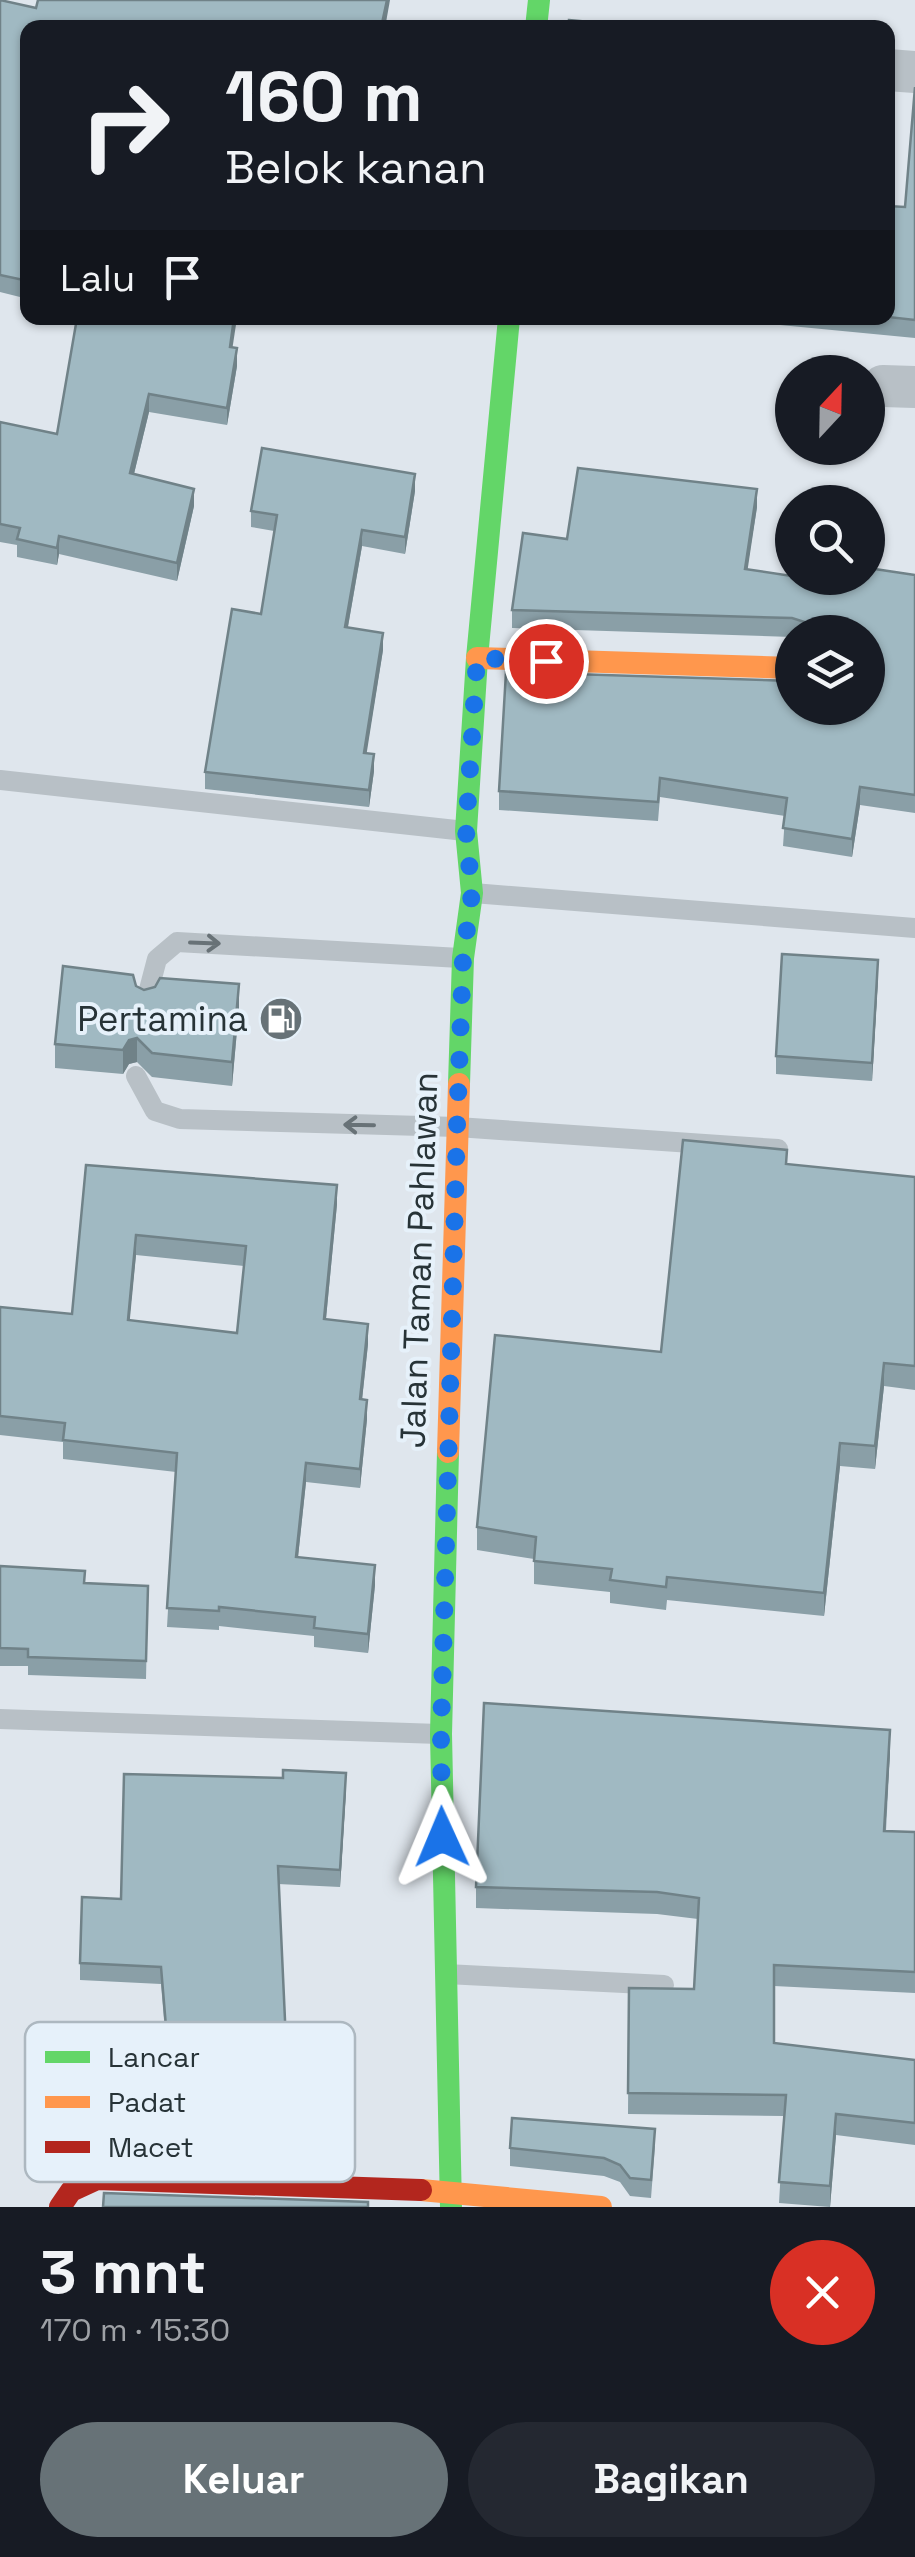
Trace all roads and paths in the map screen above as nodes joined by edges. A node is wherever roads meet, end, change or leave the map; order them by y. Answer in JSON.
{"nodes":[{"id":1,"x":508,"y":325,"type":"edge"},
{"id":2,"x":477,"y":658,"type":"junction"},
{"id":3,"x":775,"y":668,"type":"edge"},
{"id":4,"x":0,"y":780,"type":"edge"},
{"id":5,"x":466,"y":831,"type":"junction"},
{"id":6,"x":472,"y":893,"type":"junction"},
{"id":7,"x":915,"y":928,"type":"edge"},
{"id":8,"x":463,"y":958,"type":"junction"},
{"id":9,"x":146,"y":1001,"type":"edge"},
{"id":10,"x":136,"y":1076,"type":"dead end"},
{"id":11,"x":457,"y":1127,"type":"junction"},
{"id":12,"x":778,"y":1148,"type":"edge"},
{"id":13,"x":0,"y":1719,"type":"edge"},
{"id":14,"x":441,"y":1734,"type":"junction"},
{"id":15,"x":444,"y":1974,"type":"junction"},
{"id":16,"x":664,"y":1985,"type":"edge"},
{"id":17,"x":90,"y":2182,"type":"edge"},
{"id":18,"x":165,"y":2182,"type":"edge"},
{"id":19,"x":451,"y":2199,"type":"edge"},
{"id":20,"x":60,"y":2207,"type":"edge"},
{"id":21,"x":601,"y":2207,"type":"edge"}],
"edges":[{"from":1,"to":2,"type":"main road","name":"Jalan Taman Pahlawan"},
{"from":2,"to":3,"type":"main road"},
{"from":2,"to":5,"type":"main road","name":"Jalan Taman Pahlawan"},
{"from":4,"to":5,"type":"lane"},
{"from":5,"to":6,"type":"main road","name":"Jalan Taman Pahlawan"},
{"from":6,"to":7,"type":"lane"},
{"from":6,"to":8,"type":"main road","name":"Jalan Taman Pahlawan"},
{"from":9,"to":8,"type":"lane","one_way":true},
{"from":8,"to":11,"type":"main road","name":"Jalan Taman Pahlawan"},
{"from":11,"to":10,"type":"lane","one_way":true},
{"from":11,"to":12,"type":"lane"},
{"from":11,"to":14,"type":"main road","name":"Jalan Taman Pahlawan"},
{"from":13,"to":14,"type":"lane"},
{"from":14,"to":15,"type":"main road","name":"Jalan Taman Pahlawan"},
{"from":15,"to":16,"type":"lane"},
{"from":15,"to":19,"type":"main road","name":"Jalan Taman Pahlawan"},
{"from":17,"to":20,"type":"main road"},
{"from":18,"to":19,"type":"main road"},
{"from":19,"to":21,"type":"main road"}]}
